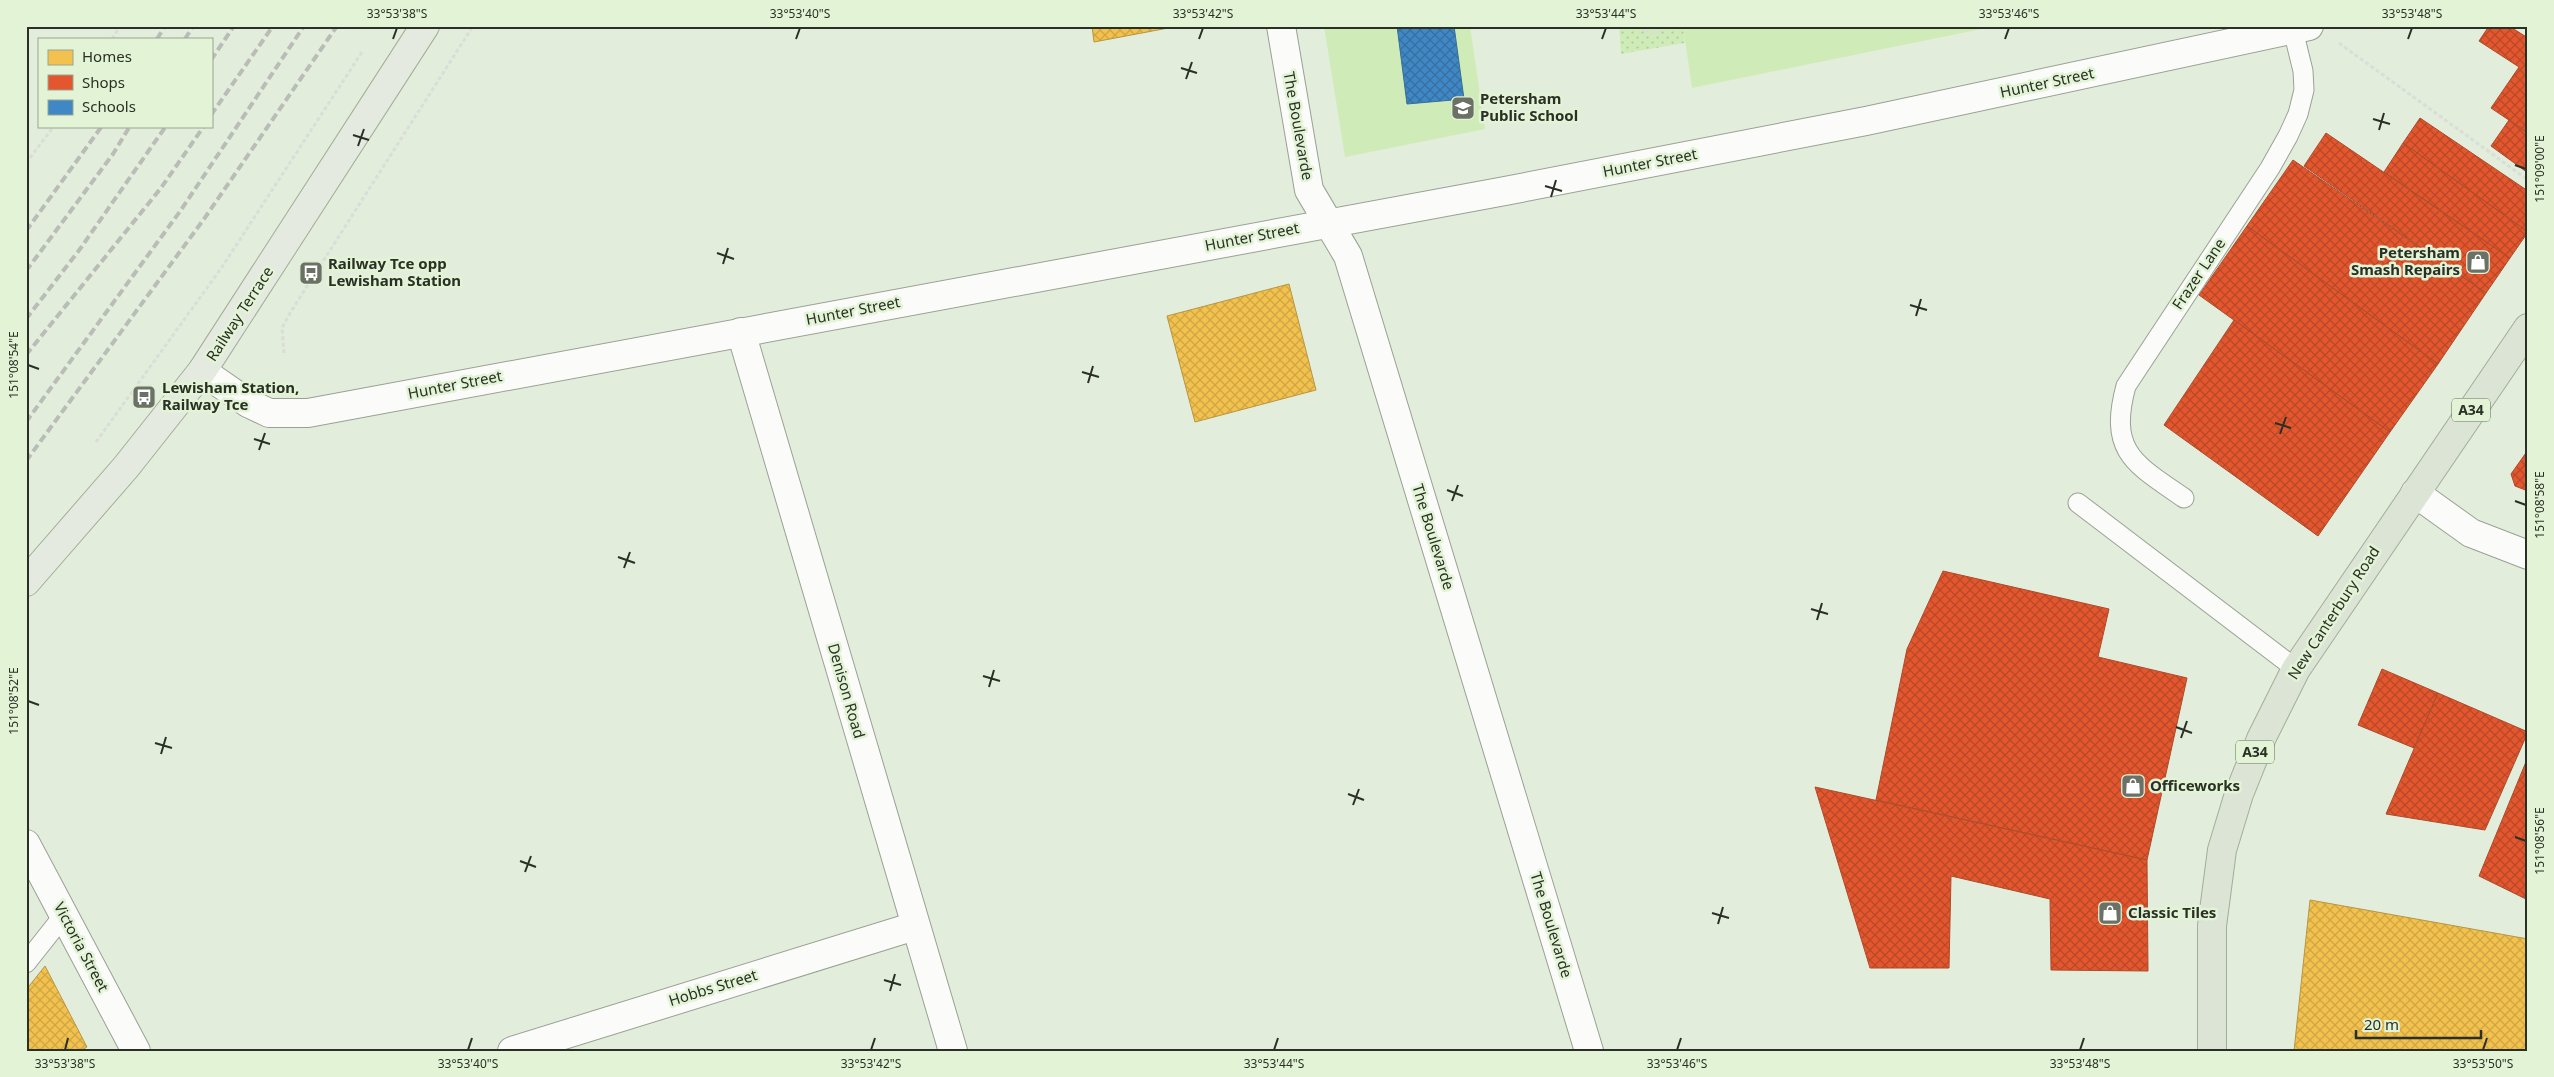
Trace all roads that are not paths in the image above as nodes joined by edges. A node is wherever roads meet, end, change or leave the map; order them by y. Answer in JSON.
{"nodes":[{"id":1,"x":425,"y":26,"type":"edge"},
{"id":2,"x":1281,"y":26,"type":"edge"},
{"id":3,"x":2311,"y":31,"type":"edge"},
{"id":4,"x":1328,"y":223,"type":"junction"},
{"id":5,"x":2528,"y":328,"type":"edge"},
{"id":6,"x":741,"y":332,"type":"junction"},
{"id":7,"x":202,"y":371,"type":"junction"},
{"id":8,"x":2415,"y":493,"type":"junction"},
{"id":9,"x":2184,"y":498,"type":"dead end"},
{"id":10,"x":2078,"y":503,"type":"dead end"},
{"id":11,"x":2528,"y":555,"type":"edge"},
{"id":12,"x":26,"y":582,"type":"edge"},
{"id":13,"x":2296,"y":669,"type":"junction"},
{"id":14,"x":26,"y":844,"type":"edge"},
{"id":15,"x":64,"y":914,"type":"junction"},
{"id":16,"x":915,"y":926,"type":"junction"},
{"id":17,"x":26,"y":963,"type":"edge"},
{"id":18,"x":136,"y":1051,"type":"edge"},
{"id":19,"x":512,"y":1051,"type":"edge"},
{"id":20,"x":953,"y":1051,"type":"edge"},
{"id":21,"x":1589,"y":1051,"type":"edge"},
{"id":22,"x":2212,"y":1051,"type":"edge"}],
"edges":[{"from":1,"to":7,"type":"main road","name":"Railway Terrace"},
{"from":2,"to":4,"type":"street","name":"The Boulevarde"},
{"from":3,"to":4,"type":"street","name":"Hunter Street"},
{"from":3,"to":9,"type":"lane","name":"Frazer Lane"},
{"from":4,"to":6,"type":"street","name":"Hunter Street"},
{"from":4,"to":21,"type":"street","name":"The Boulevarde"},
{"from":5,"to":8,"type":"highway","name":"New Canterbury Road","number":"A34"},
{"from":6,"to":7,"type":"street","name":"Hunter Street"},
{"from":6,"to":16,"type":"street","name":"Denison Road"},
{"from":7,"to":12,"type":"main road","name":"Railway Terrace"},
{"from":8,"to":11,"type":"street"},
{"from":8,"to":13,"type":"highway","name":"New Canterbury Road","number":"A34"},
{"from":10,"to":13,"type":"lane"},
{"from":13,"to":22,"type":"highway","name":"New Canterbury Road","number":"A34"},
{"from":14,"to":15,"type":"street","name":"Victoria Street"},
{"from":15,"to":17,"type":"lane"},
{"from":15,"to":18,"type":"street","name":"Victoria Street"},
{"from":16,"to":19,"type":"street","name":"Hobbs Street"},
{"from":16,"to":20,"type":"street","name":"Denison Road"}]}
